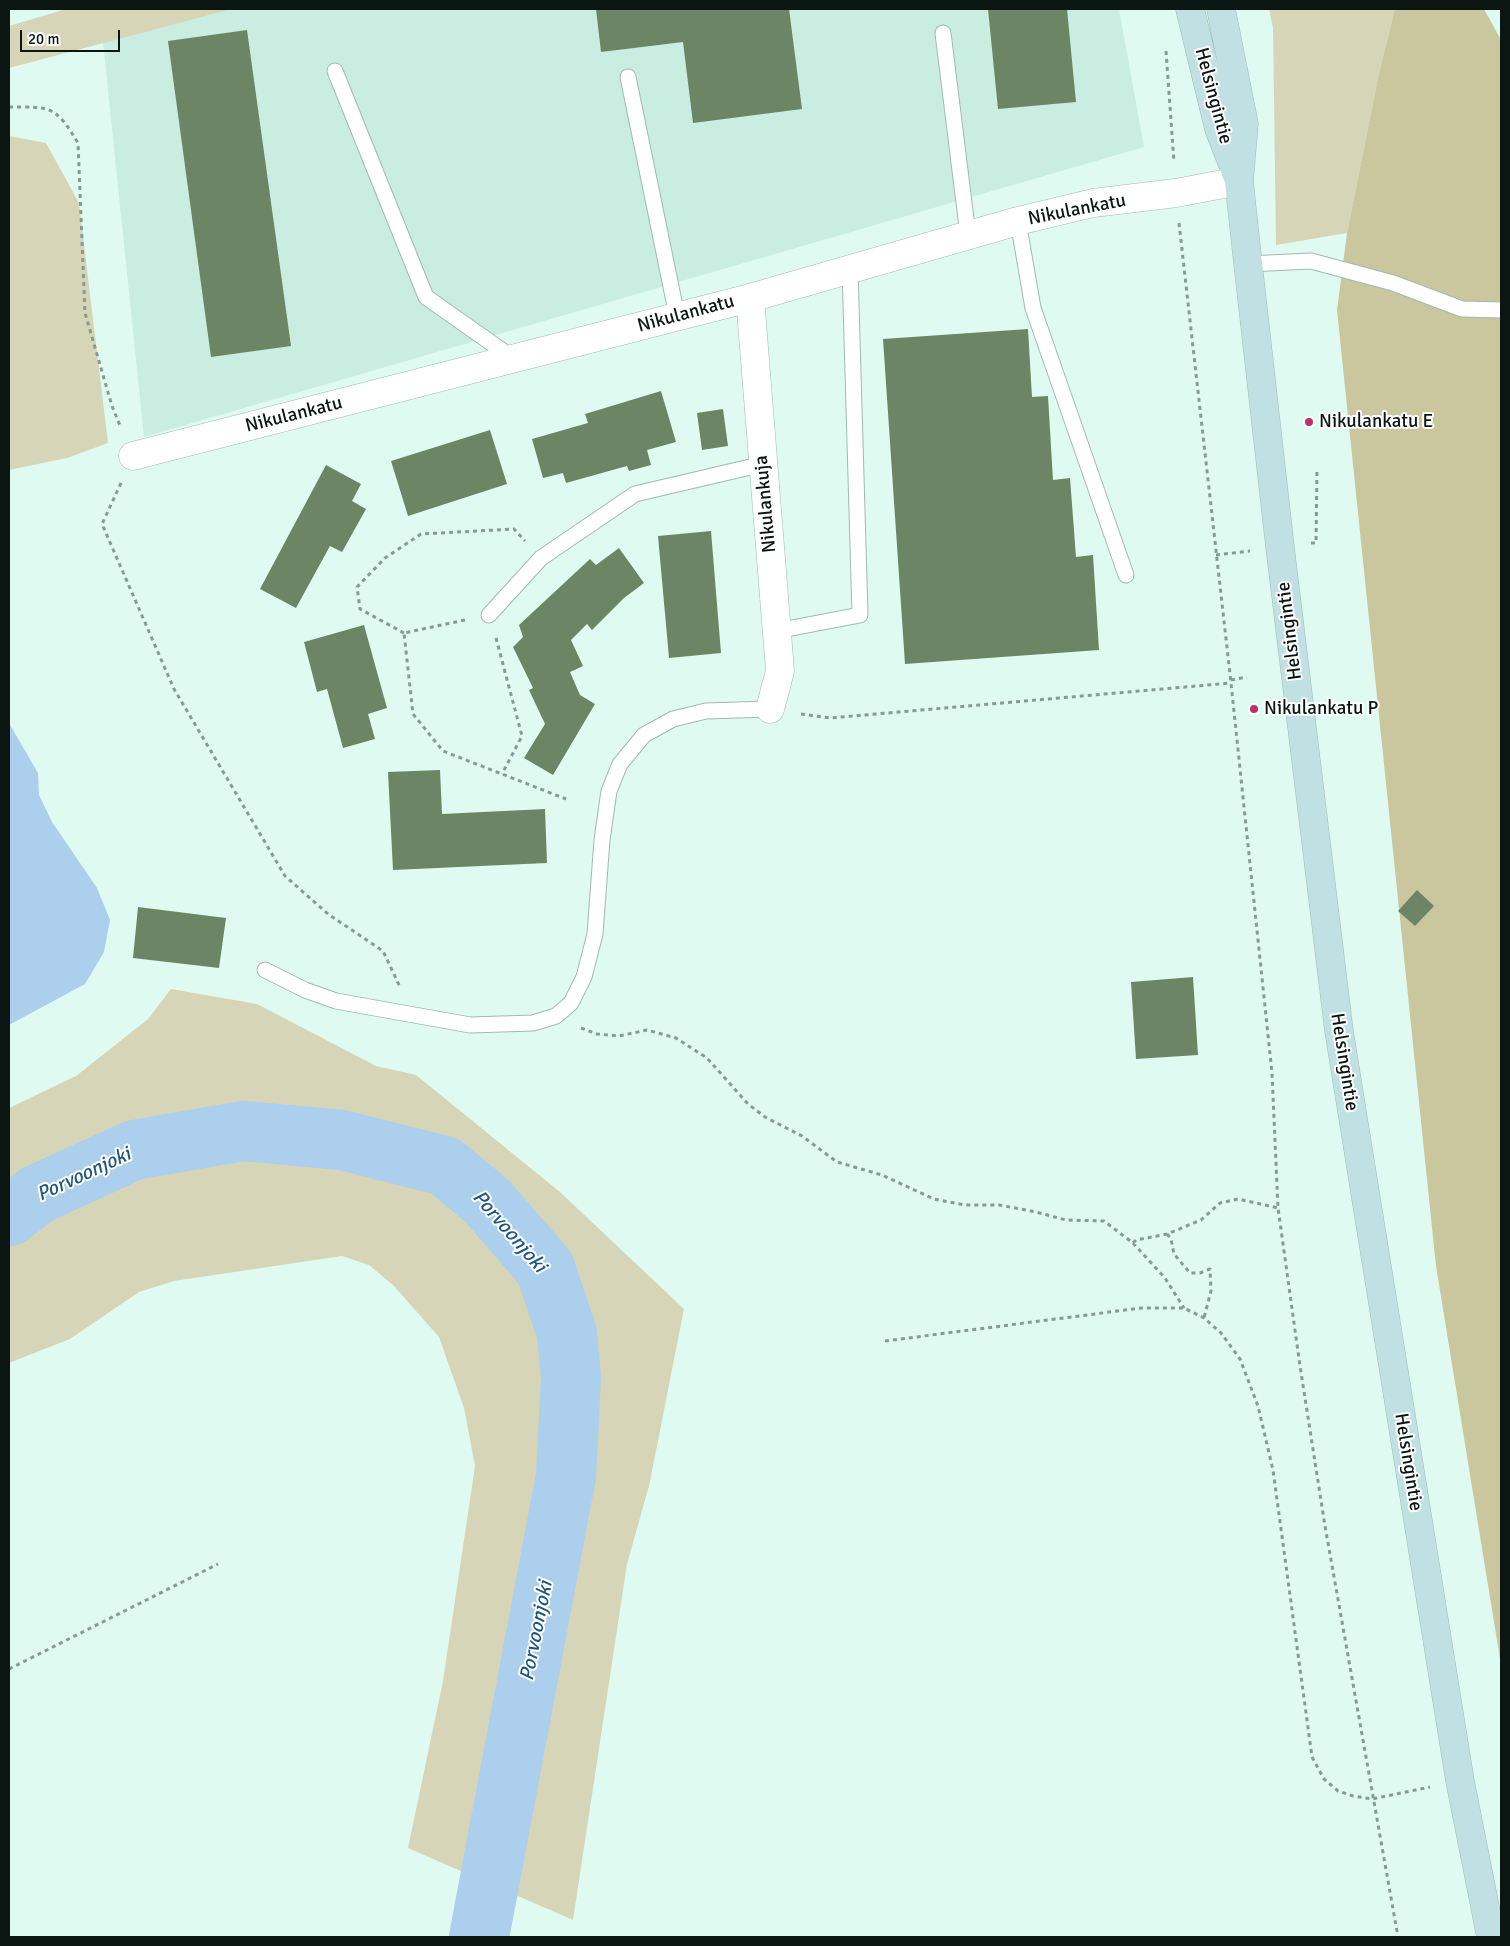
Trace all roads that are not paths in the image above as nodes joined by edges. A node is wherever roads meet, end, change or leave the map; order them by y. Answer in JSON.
{"nodes":[{"id":1,"x":1190,"y":9,"type":"edge"},
{"id":2,"x":1222,"y":9,"type":"edge"},
{"id":3,"x":942,"y":33,"type":"dead end"},
{"id":4,"x":335,"y":71,"type":"dead end"},
{"id":5,"x":628,"y":77,"type":"dead end"},
{"id":6,"x":1239,"y":181,"type":"junction"},
{"id":7,"x":1018,"y":221,"type":"junction"},
{"id":8,"x":968,"y":235,"type":"junction"},
{"id":9,"x":1248,"y":264,"type":"junction"},
{"id":10,"x":850,"y":269,"type":"junction"},
{"id":11,"x":750,"y":298,"type":"junction"},
{"id":12,"x":1501,"y":310,"type":"edge"},
{"id":13,"x":677,"y":316,"type":"junction"},
{"id":14,"x":514,"y":359,"type":"junction"},
{"id":15,"x":134,"y":456,"type":"road end"},
{"id":16,"x":763,"y":464,"type":"junction"},
{"id":17,"x":1126,"y":575,"type":"dead end"},
{"id":18,"x":489,"y":615,"type":"road end"},
{"id":19,"x":776,"y":630,"type":"junction"},
{"id":20,"x":770,"y":709,"type":"joint"},
{"id":21,"x":265,"y":970,"type":"dead end"},
{"id":22,"x":1491,"y":1937,"type":"edge"}],
"edges":[{"from":1,"to":6,"type":"main road","name":"Helsingintie"},
{"from":2,"to":6,"type":"main road","name":"Helsingintie"},
{"from":3,"to":8,"type":"lane"},
{"from":4,"to":14,"type":"lane"},
{"from":5,"to":13,"type":"lane"},
{"from":6,"to":7,"type":"street","name":"Nikulankatu"},
{"from":6,"to":9,"type":"main road","name":"Helsingintie"},
{"from":7,"to":8,"type":"street","name":"Nikulankatu"},
{"from":7,"to":17,"type":"lane"},
{"from":8,"to":10,"type":"street","name":"Nikulankatu"},
{"from":9,"to":12,"type":"lane"},
{"from":9,"to":22,"type":"main road","name":"Helsingintie"},
{"from":10,"to":11,"type":"street","name":"Nikulankatu"},
{"from":10,"to":19,"type":"lane"},
{"from":11,"to":13,"type":"street","name":"Nikulankatu"},
{"from":11,"to":16,"type":"street","name":"Nikulankuja"},
{"from":13,"to":14,"type":"street","name":"Nikulankatu"},
{"from":14,"to":15,"type":"street","name":"Nikulankatu"},
{"from":16,"to":18,"type":"lane"},
{"from":16,"to":19,"type":"street","name":"Nikulankuja"},
{"from":19,"to":20,"type":"street","name":"Nikulankuja"},
{"from":20,"to":21,"type":"lane"}]}
